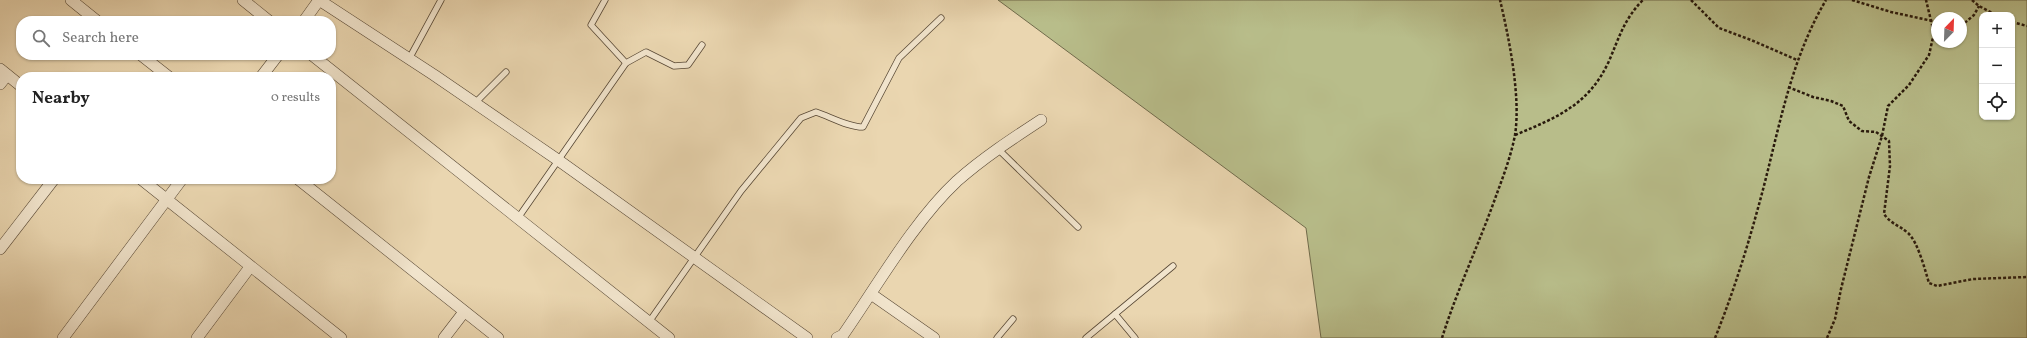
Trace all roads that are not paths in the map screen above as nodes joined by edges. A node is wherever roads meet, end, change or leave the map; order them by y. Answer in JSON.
{"nodes":[{"id":1,"x":70,"y":0,"type":"edge"},
{"id":2,"x":243,"y":0,"type":"edge"},
{"id":3,"x":319,"y":0,"type":"edge"},
{"id":4,"x":440,"y":0,"type":"edge"},
{"id":5,"x":605,"y":0,"type":"edge"},
{"id":6,"x":91,"y":16,"type":"edge"},
{"id":7,"x":263,"y":16,"type":"edge"},
{"id":8,"x":308,"y":16,"type":"edge"},
{"id":9,"x":941,"y":18,"type":"dead end"},
{"id":10,"x":702,"y":45,"type":"dead end"},
{"id":11,"x":409,"y":59,"type":"junction"},
{"id":12,"x":147,"y":60,"type":"edge"},
{"id":13,"x":274,"y":60,"type":"edge"},
{"id":14,"x":318,"y":60,"type":"edge"},
{"id":15,"x":626,"y":63,"type":"junction"},
{"id":16,"x":163,"y":72,"type":"edge"},
{"id":17,"x":265,"y":72,"type":"edge"},
{"id":18,"x":333,"y":72,"type":"edge"},
{"id":19,"x":506,"y":72,"type":"dead end"},
{"id":20,"x":336,"y":74,"type":"edge"},
{"id":21,"x":2,"y":76,"type":"edge"},
{"id":22,"x":16,"y":83,"type":"edge"},
{"id":23,"x":475,"y":103,"type":"junction"},
{"id":24,"x":1041,"y":120,"type":"dead end"},
{"id":25,"x":998,"y":149,"type":"junction"},
{"id":26,"x":558,"y":160,"type":"junction"},
{"id":27,"x":50,"y":184,"type":"edge"},
{"id":28,"x":146,"y":184,"type":"edge"},
{"id":29,"x":178,"y":184,"type":"edge"},
{"id":30,"x":304,"y":184,"type":"edge"},
{"id":31,"x":166,"y":200,"type":"junction"},
{"id":32,"x":518,"y":218,"type":"junction"},
{"id":33,"x":1078,"y":227,"type":"dead end"},
{"id":34,"x":0,"y":249,"type":"edge"},
{"id":35,"x":695,"y":258,"type":"junction"},
{"id":36,"x":1173,"y":266,"type":"dead end"},
{"id":37,"x":250,"y":267,"type":"junction"},
{"id":38,"x":871,"y":294,"type":"junction"},
{"id":39,"x":464,"y":312,"type":"junction"},
{"id":40,"x":1115,"y":314,"type":"junction"},
{"id":41,"x":1014,"y":319,"type":"dead end"},
{"id":42,"x":649,"y":322,"type":"junction"},
{"id":43,"x":794,"y":335,"type":"edge"},
{"id":44,"x":63,"y":338,"type":"edge"},
{"id":45,"x":197,"y":338,"type":"edge"},
{"id":46,"x":341,"y":338,"type":"edge"},
{"id":47,"x":444,"y":338,"type":"edge"},
{"id":48,"x":498,"y":338,"type":"edge"},
{"id":49,"x":670,"y":338,"type":"edge"},
{"id":50,"x":807,"y":338,"type":"edge"},
{"id":51,"x":837,"y":338,"type":"edge"},
{"id":52,"x":934,"y":338,"type":"edge"},
{"id":53,"x":997,"y":338,"type":"edge"},
{"id":54,"x":1086,"y":338,"type":"edge"},
{"id":55,"x":1135,"y":338,"type":"edge"}],
"edges":[{"from":1,"to":6,"type":"street"},
{"from":2,"to":7,"type":"street"},
{"from":3,"to":8,"type":"street"},
{"from":3,"to":11,"type":"street"},
{"from":4,"to":11,"type":"lane"},
{"from":5,"to":15,"type":"lane"},
{"from":9,"to":35,"type":"lane"},
{"from":10,"to":15,"type":"lane"},
{"from":11,"to":23,"type":"street"},
{"from":12,"to":16,"type":"street"},
{"from":13,"to":17,"type":"street"},
{"from":14,"to":18,"type":"street"},
{"from":15,"to":26,"type":"lane"},
{"from":19,"to":23,"type":"lane"},
{"from":20,"to":32,"type":"street"},
{"from":21,"to":22,"type":"street"},
{"from":23,"to":26,"type":"street"},
{"from":24,"to":25,"type":"street"},
{"from":25,"to":33,"type":"lane"},
{"from":25,"to":38,"type":"street"},
{"from":26,"to":32,"type":"lane"},
{"from":26,"to":35,"type":"street"},
{"from":27,"to":34,"type":"street"},
{"from":28,"to":31,"type":"street"},
{"from":29,"to":31,"type":"street"},
{"from":30,"to":39,"type":"street"},
{"from":31,"to":37,"type":"street"},
{"from":31,"to":44,"type":"street"},
{"from":32,"to":42,"type":"street"},
{"from":35,"to":42,"type":"lane"},
{"from":35,"to":43,"type":"street"},
{"from":36,"to":40,"type":"lane"},
{"from":37,"to":45,"type":"street"},
{"from":37,"to":46,"type":"street"},
{"from":38,"to":51,"type":"street"},
{"from":38,"to":52,"type":"street"},
{"from":39,"to":47,"type":"street"},
{"from":39,"to":48,"type":"street"},
{"from":40,"to":54,"type":"lane"},
{"from":40,"to":55,"type":"lane"},
{"from":41,"to":53,"type":"lane"},
{"from":42,"to":49,"type":"street"},
{"from":43,"to":50,"type":"street"}]}
